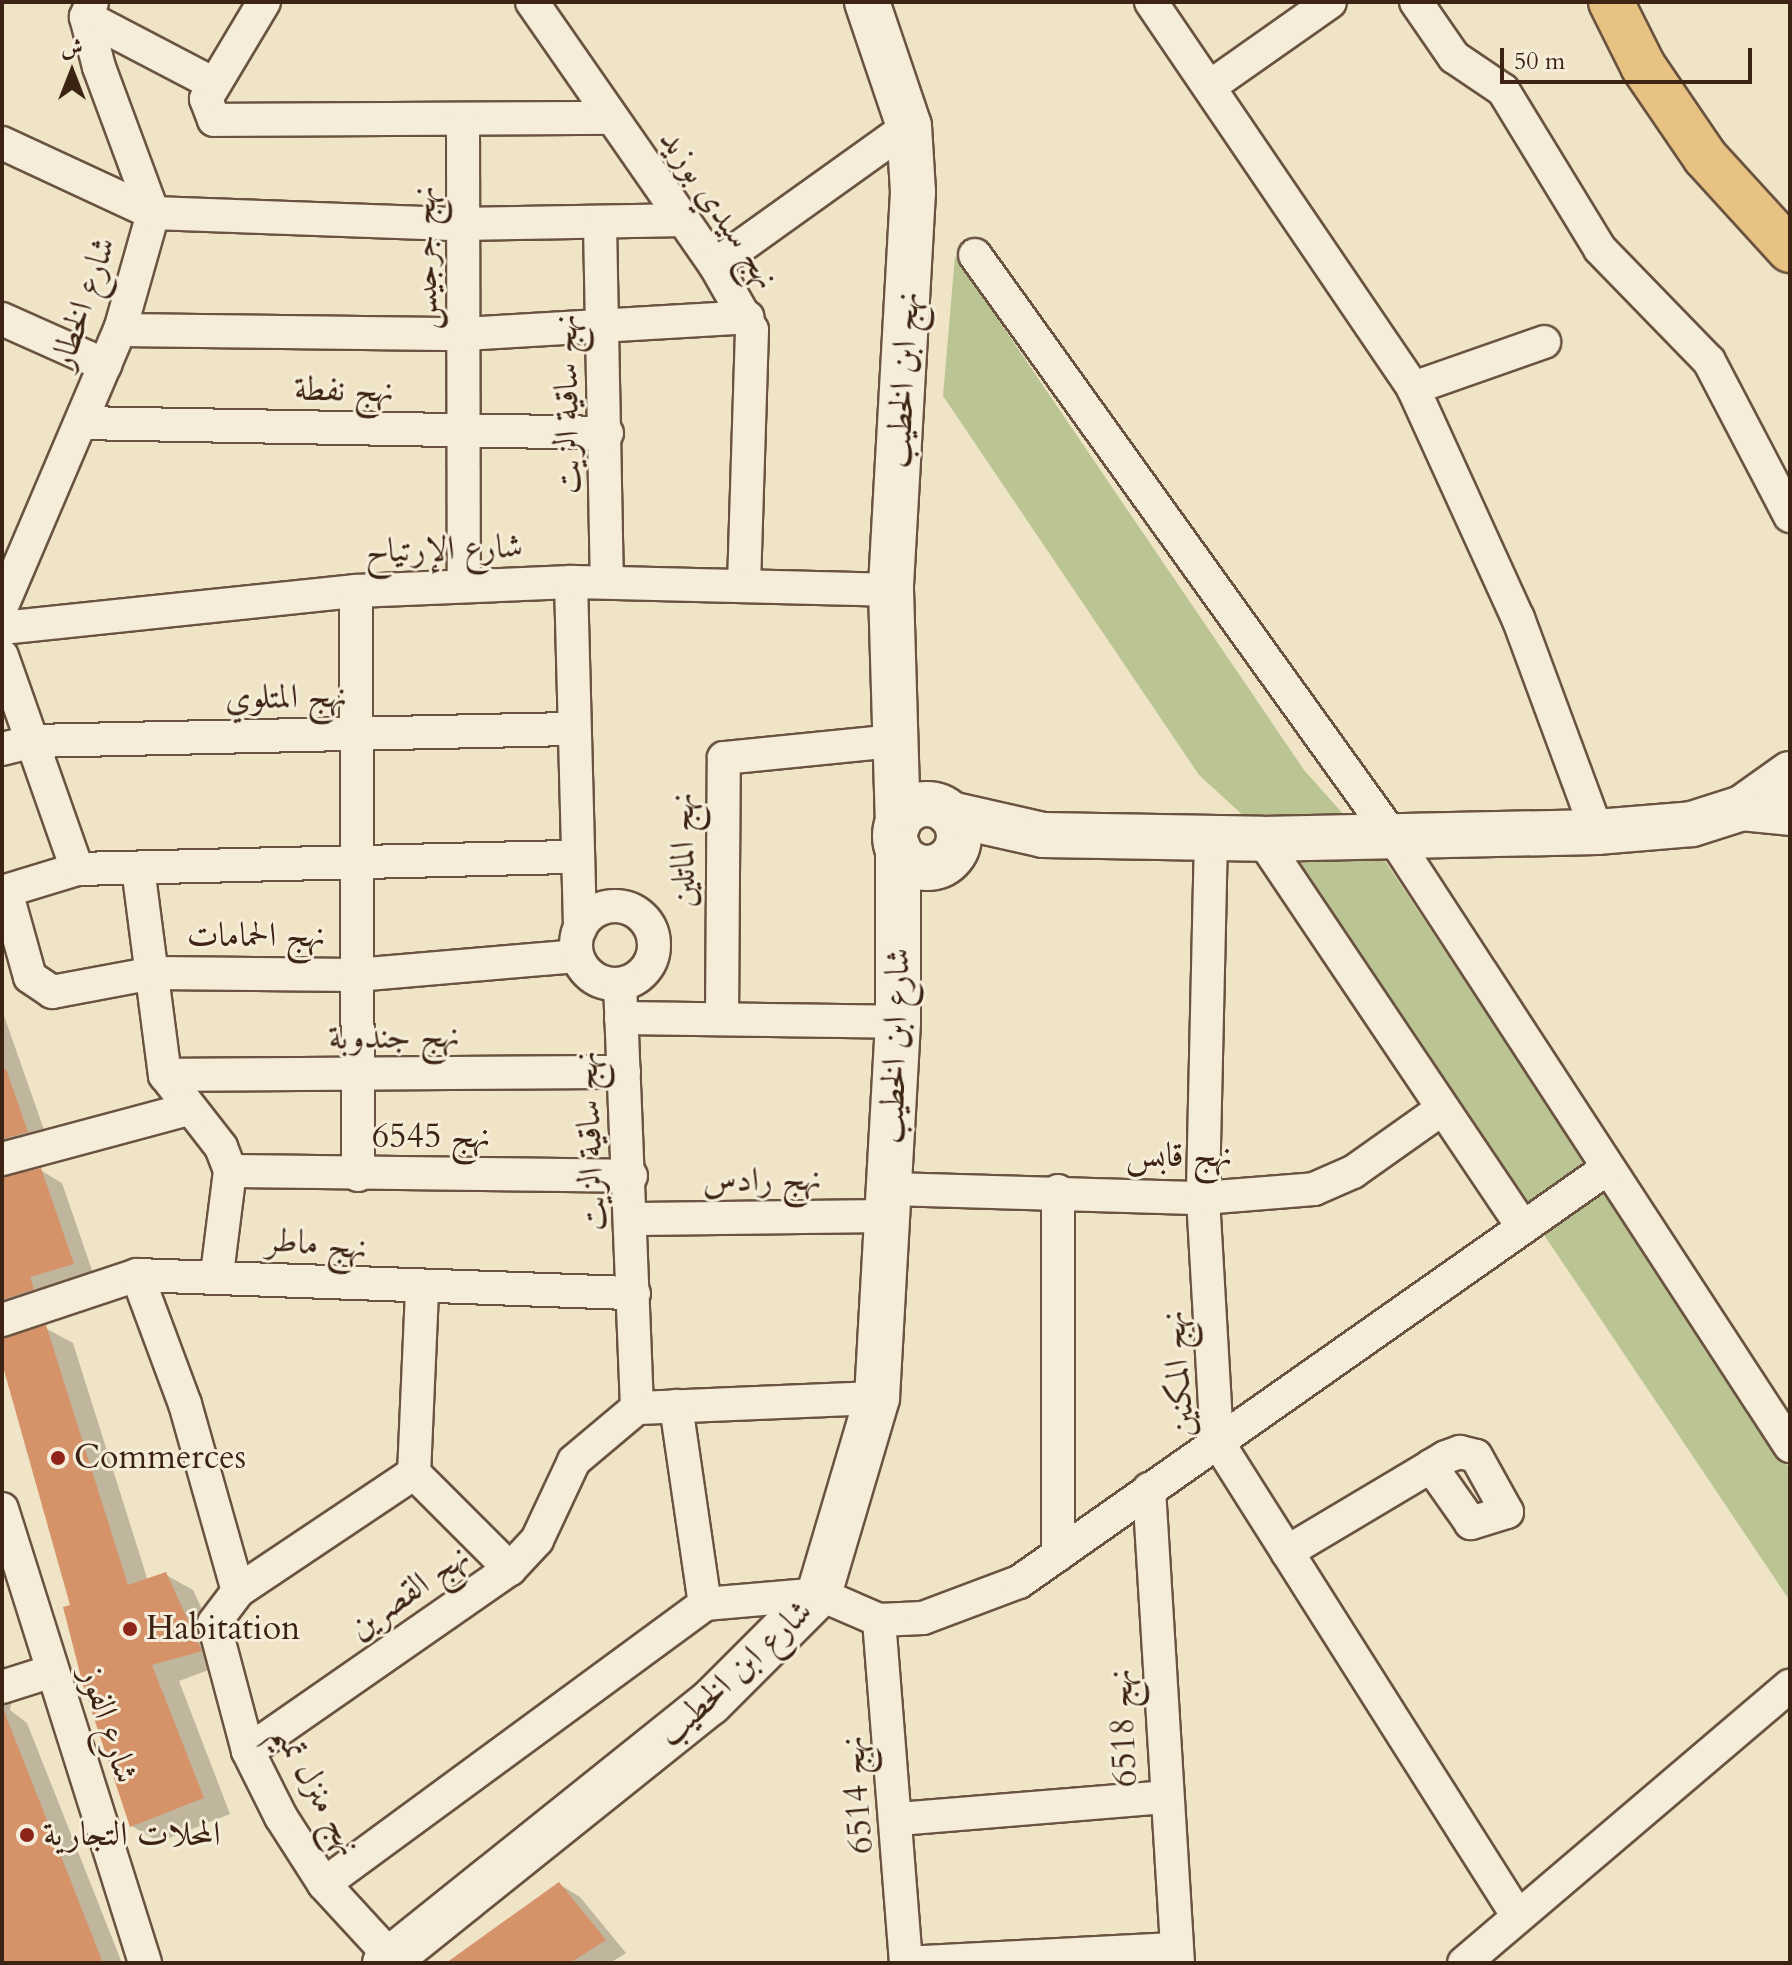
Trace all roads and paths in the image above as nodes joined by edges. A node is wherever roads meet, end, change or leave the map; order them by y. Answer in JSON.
{"nodes":[{"id":1,"x":264,"y":2,"type":"edge"},
{"id":2,"x":532,"y":2,"type":"edge"},
{"id":3,"x":867,"y":2,"type":"edge"},
{"id":4,"x":1151,"y":2,"type":"edge"},
{"id":5,"x":1330,"y":2,"type":"edge"},
{"id":6,"x":1416,"y":2,"type":"edge"},
{"id":7,"x":1611,"y":2,"type":"edge"},
{"id":8,"x":89,"y":10,"type":"edge"},
{"id":9,"x":214,"y":84,"type":"junction"},
{"id":10,"x":1212,"y":85,"type":"junction"},
{"id":11,"x":611,"y":118,"type":"junction"},
{"id":12,"x":463,"y":121,"type":"junction"},
{"id":13,"x":909,"y":126,"type":"junction"},
{"id":14,"x":2,"y":143,"type":"edge"},
{"id":15,"x":153,"y":213,"type":"junction"},
{"id":16,"x":684,"y":220,"type":"junction"},
{"id":17,"x":459,"y":224,"type":"junction"},
{"id":18,"x":600,"y":224,"type":"junction"},
{"id":19,"x":1790,"y":250,"type":"edge"},
{"id":20,"x":975,"y":255,"type":"dead end"},
{"id":21,"x":715,"y":265,"type":"junction"},
{"id":22,"x":747,"y":317,"type":"junction"},
{"id":23,"x":2,"y":319,"type":"edge"},
{"id":24,"x":120,"y":330,"type":"junction"},
{"id":25,"x":605,"y":330,"type":"junction"},
{"id":26,"x":464,"y":334,"type":"junction"},
{"id":27,"x":1544,"y":342,"type":"dead end"},
{"id":28,"x":105,"y":365,"type":"junction"},
{"id":29,"x":1413,"y":388,"type":"junction"},
{"id":30,"x":81,"y":423,"type":"junction"},
{"id":31,"x":464,"y":430,"type":"junction"},
{"id":32,"x":607,"y":433,"type":"junction"},
{"id":33,"x":1790,"y":516,"type":"edge"},
{"id":34,"x":571,"y":582,"type":"junction"},
{"id":35,"x":607,"y":582,"type":"junction"},
{"id":36,"x":744,"y":583,"type":"junction"},
{"id":37,"x":464,"y":586,"type":"junction"},
{"id":38,"x":891,"y":590,"type":"junction"},
{"id":39,"x":356,"y":591,"type":"junction"},
{"id":40,"x":2,"y":606,"type":"edge"},
{"id":41,"x":2,"y":628,"type":"edge"},
{"id":42,"x":2,"y":656,"type":"edge"},
{"id":43,"x":572,"y":729,"type":"junction"},
{"id":44,"x":354,"y":734,"type":"junction"},
{"id":45,"x":33,"y":741,"type":"junction"},
{"id":46,"x":2,"y":749,"type":"edge"},
{"id":47,"x":895,"y":753,"type":"junction"},
{"id":48,"x":1790,"y":774,"type":"edge"},
{"id":49,"x":1742,"y":808,"type":"junction"},
{"id":50,"x":945,"y":810,"type":"junction"},
{"id":51,"x":1790,"y":813,"type":"edge"},
{"id":52,"x":1597,"y":832,"type":"junction"},
{"id":53,"x":1043,"y":835,"type":"junction"},
{"id":54,"x":898,"y":836,"type":"junction"},
{"id":55,"x":1211,"y":837,"type":"junction"},
{"id":56,"x":1393,"y":837,"type":"junction"},
{"id":57,"x":1262,"y":839,"type":"junction"},
{"id":58,"x":575,"y":857,"type":"junction"},
{"id":59,"x":945,"y":862,"type":"junction"},
{"id":60,"x":355,"y":865,"type":"junction"},
{"id":61,"x":138,"y":868,"type":"junction"},
{"id":62,"x":77,"y":869,"type":"junction"},
{"id":63,"x":4,"y":892,"type":"edge"},
{"id":64,"x":899,"y":928,"type":"junction"},
{"id":65,"x":578,"y":942,"type":"junction"},
{"id":66,"x":154,"y":973,"type":"junction"},
{"id":67,"x":356,"y":975,"type":"junction"},
{"id":68,"x":620,"y":984,"type":"junction"},
{"id":69,"x":621,"y":1018,"type":"junction"},
{"id":70,"x":722,"y":1019,"type":"junction"},
{"id":71,"x":898,"y":1022,"type":"junction"},
{"id":72,"x":624,"y":1072,"type":"junction"},
{"id":73,"x":165,"y":1075,"type":"junction"},
{"id":74,"x":358,"y":1076,"type":"junction"},
{"id":75,"x":189,"y":1109,"type":"junction"},
{"id":76,"x":1442,"y":1109,"type":"junction"},
{"id":77,"x":2,"y":1159,"type":"edge"},
{"id":78,"x":1605,"y":1170,"type":"junction"},
{"id":79,"x":230,"y":1171,"type":"junction"},
{"id":80,"x":358,"y":1175,"type":"junction"},
{"id":81,"x":631,"y":1176,"type":"junction"},
{"id":82,"x":1058,"y":1191,"type":"junction"},
{"id":83,"x":1203,"y":1198,"type":"junction"},
{"id":84,"x":891,"y":1202,"type":"junction"},
{"id":85,"x":633,"y":1219,"type":"junction"},
{"id":86,"x":1523,"y":1227,"type":"junction"},
{"id":87,"x":217,"y":1274,"type":"junction"},
{"id":88,"x":137,"y":1275,"type":"junction"},
{"id":89,"x":422,"y":1291,"type":"junction"},
{"id":90,"x":634,"y":1293,"type":"junction"},
{"id":91,"x":2,"y":1320,"type":"edge"},
{"id":92,"x":877,"y":1398,"type":"junction"},
{"id":93,"x":676,"y":1406,"type":"junction"},
{"id":94,"x":637,"y":1408,"type":"junction"},
{"id":95,"x":1217,"y":1441,"type":"junction"},
{"id":96,"x":1790,"y":1446,"type":"edge"},
{"id":97,"x":1431,"y":1466,"type":"dead end"},
{"id":98,"x":414,"y":1473,"type":"junction"},
{"id":99,"x":1149,"y":1489,"type":"junction"},
{"id":100,"x":2,"y":1509,"type":"edge"},
{"id":101,"x":1287,"y":1552,"type":"junction"},
{"id":102,"x":1058,"y":1555,"type":"junction"},
{"id":103,"x":510,"y":1569,"type":"junction"},
{"id":104,"x":238,"y":1591,"type":"junction"},
{"id":105,"x":819,"y":1594,"type":"junction"},
{"id":106,"x":705,"y":1604,"type":"junction"},
{"id":107,"x":879,"y":1620,"type":"junction"},
{"id":108,"x":52,"y":1671,"type":"junction"},
{"id":109,"x":1790,"y":1686,"type":"edge"},
{"id":110,"x":2,"y":1687,"type":"edge"},
{"id":111,"x":248,"y":1751,"type":"junction"},
{"id":112,"x":1164,"y":1797,"type":"junction"},
{"id":113,"x":899,"y":1819,"type":"junction"},
{"id":114,"x":324,"y":1884,"type":"junction"},
{"id":115,"x":1517,"y":1915,"type":"junction"},
{"id":116,"x":1177,"y":1956,"type":"edge"},
{"id":117,"x":389,"y":1961,"type":"edge"},
{"id":118,"x":145,"y":1963,"type":"edge"},
{"id":119,"x":906,"y":1963,"type":"edge"},
{"id":120,"x":1464,"y":1963,"type":"edge"}],
"edges":[{"from":1,"to":9,"type":"street"},
{"from":2,"to":11,"type":"street","name":"نهج سيدي بوزيد"},
{"from":3,"to":13,"type":"street","name":"نهج ابن الخطيب"},
{"from":4,"to":10,"type":"street"},
{"from":5,"to":10,"type":"street"},
{"from":6,"to":33,"type":"street"},
{"from":7,"to":19,"type":"highway"},
{"from":8,"to":9,"type":"street","name":"شارع الخطار"},
{"from":8,"to":15,"type":"street","name":"شارع الخطار"},
{"from":9,"to":12,"type":"street"},
{"from":10,"to":29,"type":"street"},
{"from":11,"to":12,"type":"street"},
{"from":11,"to":16,"type":"street","name":"نهج سيدي بوزيد"},
{"from":12,"to":17,"type":"street","name":"نهج جرجيس"},
{"from":13,"to":21,"type":"street"},
{"from":13,"to":38,"type":"street","name":"نهج ابن الخطيب"},
{"from":14,"to":15,"type":"street"},
{"from":15,"to":17,"type":"street"},
{"from":15,"to":24,"type":"street","name":"شارع الخطار"},
{"from":16,"to":18,"type":"street"},
{"from":16,"to":21,"type":"street","name":"نهج سيدي بوزيد"},
{"from":17,"to":18,"type":"street"},
{"from":17,"to":26,"type":"street","name":"نهج جرجيس"},
{"from":18,"to":25,"type":"street","name":"نهج ساقية الزيت"},
{"from":20,"to":56,"type":"street"},
{"from":21,"to":22,"type":"street","name":"نهج سيدي بوزيد"},
{"from":22,"to":25,"type":"street"},
{"from":22,"to":36,"type":"street","name":"نهج سيدي بوزيد"},
{"from":23,"to":28,"type":"street"},
{"from":24,"to":26,"type":"street"},
{"from":24,"to":28,"type":"street","name":"شارع الخطار"},
{"from":25,"to":26,"type":"street"},
{"from":25,"to":32,"type":"street","name":"نهج ساقية الزيت"},
{"from":26,"to":31,"type":"street","name":"نهج جرجيس"},
{"from":27,"to":29,"type":"street"},
{"from":28,"to":30,"type":"street","name":"شارع الخطار"},
{"from":29,"to":52,"type":"street"},
{"from":30,"to":31,"type":"street","name":"نهج نفطة"},
{"from":30,"to":40,"type":"street","name":"شارع الخطار"},
{"from":31,"to":32,"type":"street","name":"نهج نفطة"},
{"from":31,"to":37,"type":"street","name":"نهج جرجيس"},
{"from":32,"to":35,"type":"street","name":"نهج ساقية الزيت"},
{"from":34,"to":35,"type":"street","name":"شارع الإرتياح"},
{"from":34,"to":37,"type":"street","name":"شارع الإرتياح"},
{"from":34,"to":43,"type":"street"},
{"from":35,"to":36,"type":"street","name":"شارع الإرتياح"},
{"from":36,"to":38,"type":"street","name":"شارع الإرتياح"},
{"from":37,"to":39,"type":"street","name":"شارع الإرتياح"},
{"from":38,"to":47,"type":"street","name":"نهج ابن الخطيب"},
{"from":39,"to":41,"type":"street","name":"شارع الإرتياح"},
{"from":39,"to":44,"type":"street"},
{"from":42,"to":45,"type":"street"},
{"from":43,"to":44,"type":"street","name":"نهج المتلوي"},
{"from":43,"to":58,"type":"street"},
{"from":44,"to":45,"type":"street","name":"نهج المتلوي"},
{"from":44,"to":60,"type":"street"},
{"from":45,"to":46,"type":"street","name":"نهج المتلوي"},
{"from":45,"to":62,"type":"street"},
{"from":47,"to":50,"type":"street"},
{"from":47,"to":54,"type":"street","name":"نهج ابن الخطيب"},
{"from":47,"to":70,"type":"street","name":"نهج الماتلين"},
{"from":48,"to":49,"type":"street"},
{"from":49,"to":51,"type":"street"},
{"from":49,"to":52,"type":"street"},
{"from":50,"to":53,"type":"street"},
{"from":50,"to":54,"type":"street"},
{"from":50,"to":59,"type":"street"},
{"from":52,"to":56,"type":"street"},
{"from":53,"to":55,"type":"street"},
{"from":53,"to":59,"type":"street"},
{"from":54,"to":59,"type":"street"},
{"from":54,"to":64,"type":"street","name":"نهج ابن الخطيب"},
{"from":55,"to":57,"type":"street"},
{"from":55,"to":83,"type":"street","name":"نهج المكنين"},
{"from":56,"to":57,"type":"street"},
{"from":56,"to":78,"type":"street"},
{"from":57,"to":76,"type":"street"},
{"from":58,"to":60,"type":"street"},
{"from":58,"to":65,"type":"street"},
{"from":59,"to":64,"type":"street"},
{"from":60,"to":61,"type":"street"},
{"from":60,"to":67,"type":"street"},
{"from":61,"to":62,"type":"street"},
{"from":61,"to":66,"type":"street"},
{"from":62,"to":63,"type":"street"},
{"from":63,"to":66,"type":"street","name":"نهج الحمامات"},
{"from":64,"to":71,"type":"street","name":"شارع ابن الخطيب"},
{"from":65,"to":67,"type":"street","name":"نهج الحمامات"},
{"from":65,"to":68,"type":"street"},
{"from":65,"to":68,"type":"street"},
{"from":66,"to":67,"type":"street","name":"نهج الحمامات"},
{"from":66,"to":73,"type":"street"},
{"from":67,"to":74,"type":"street"},
{"from":68,"to":69,"type":"street","name":"نهج ساقية الزيت"},
{"from":69,"to":70,"type":"street"},
{"from":69,"to":72,"type":"street","name":"نهج ساقية الزيت"},
{"from":70,"to":71,"type":"street"},
{"from":71,"to":84,"type":"street","name":"شارع ابن الخطيب"},
{"from":72,"to":74,"type":"street","name":"نهج جندوبة"},
{"from":72,"to":81,"type":"street","name":"نهج ساقية الزيت"},
{"from":73,"to":74,"type":"street","name":"نهج جندوبة"},
{"from":73,"to":75,"type":"street"},
{"from":74,"to":80,"type":"street"},
{"from":75,"to":77,"type":"street"},
{"from":75,"to":79,"type":"street"},
{"from":76,"to":83,"type":"street","name":"نهج قابس"},
{"from":76,"to":86,"type":"street"},
{"from":78,"to":86,"type":"street"},
{"from":78,"to":96,"type":"street"},
{"from":79,"to":80,"type":"street","name":"نهج 6545"},
{"from":79,"to":87,"type":"street"},
{"from":80,"to":81,"type":"street","name":"نهج 6545"},
{"from":81,"to":85,"type":"street","name":"نهج ساقية الزيت"},
{"from":82,"to":83,"type":"street","name":"نهج قابس"},
{"from":82,"to":84,"type":"street","name":"نهج قابس"},
{"from":82,"to":102,"type":"street"},
{"from":83,"to":95,"type":"street","name":"نهج المكنين"},
{"from":84,"to":85,"type":"street","name":"نهج رادس"},
{"from":84,"to":92,"type":"street","name":"شارع ابن الخطيب"},
{"from":85,"to":90,"type":"street","name":"نهج ساقية الزيت"},
{"from":86,"to":95,"type":"street"},
{"from":87,"to":88,"type":"street","name":"نهج ماطر"},
{"from":87,"to":89,"type":"street","name":"نهج ماطر"},
{"from":88,"to":91,"type":"street","name":"نهج ماطر"},
{"from":88,"to":104,"type":"street"},
{"from":89,"to":90,"type":"street","name":"نهج ماطر"},
{"from":89,"to":98,"type":"street"},
{"from":90,"to":94,"type":"street"},
{"from":92,"to":93,"type":"street"},
{"from":92,"to":105,"type":"street","name":"شارع ابن الخطيب"},
{"from":93,"to":94,"type":"street"},
{"from":93,"to":106,"type":"street"},
{"from":94,"to":103,"type":"street","name":"نهج القصرين"},
{"from":95,"to":99,"type":"street"},
{"from":95,"to":101,"type":"street","name":"نهج المكنين"},
{"from":97,"to":101,"type":"street"},
{"from":98,"to":103,"type":"street"},
{"from":98,"to":104,"type":"street"},
{"from":99,"to":102,"type":"street"},
{"from":99,"to":112,"type":"street","name":"نهج 6518"},
{"from":100,"to":108,"type":"street","name":"شارع الفوز"},
{"from":101,"to":115,"type":"street","name":"نهج المكنين"},
{"from":102,"to":107,"type":"street"},
{"from":103,"to":111,"type":"street","name":"نهج القصرين"},
{"from":104,"to":111,"type":"street","name":"نهج منزل تميم"},
{"from":105,"to":106,"type":"street"},
{"from":105,"to":107,"type":"street"},
{"from":105,"to":117,"type":"street","name":"شارع ابن الخطيب"},
{"from":106,"to":114,"type":"street"},
{"from":107,"to":113,"type":"street","name":"نهج 6514"},
{"from":108,"to":110,"type":"street"},
{"from":108,"to":118,"type":"street","name":"شارع الفوز"},
{"from":109,"to":115,"type":"street"},
{"from":111,"to":114,"type":"street","name":"نهج منزل تميم"},
{"from":112,"to":113,"type":"street"},
{"from":112,"to":116,"type":"street","name":"نهج 6518"},
{"from":113,"to":119,"type":"street","name":"نهج 6514"},
{"from":114,"to":117,"type":"street","name":"نهج منزل تميم"},
{"from":115,"to":120,"type":"street"},
{"from":116,"to":119,"type":"street"}]}
